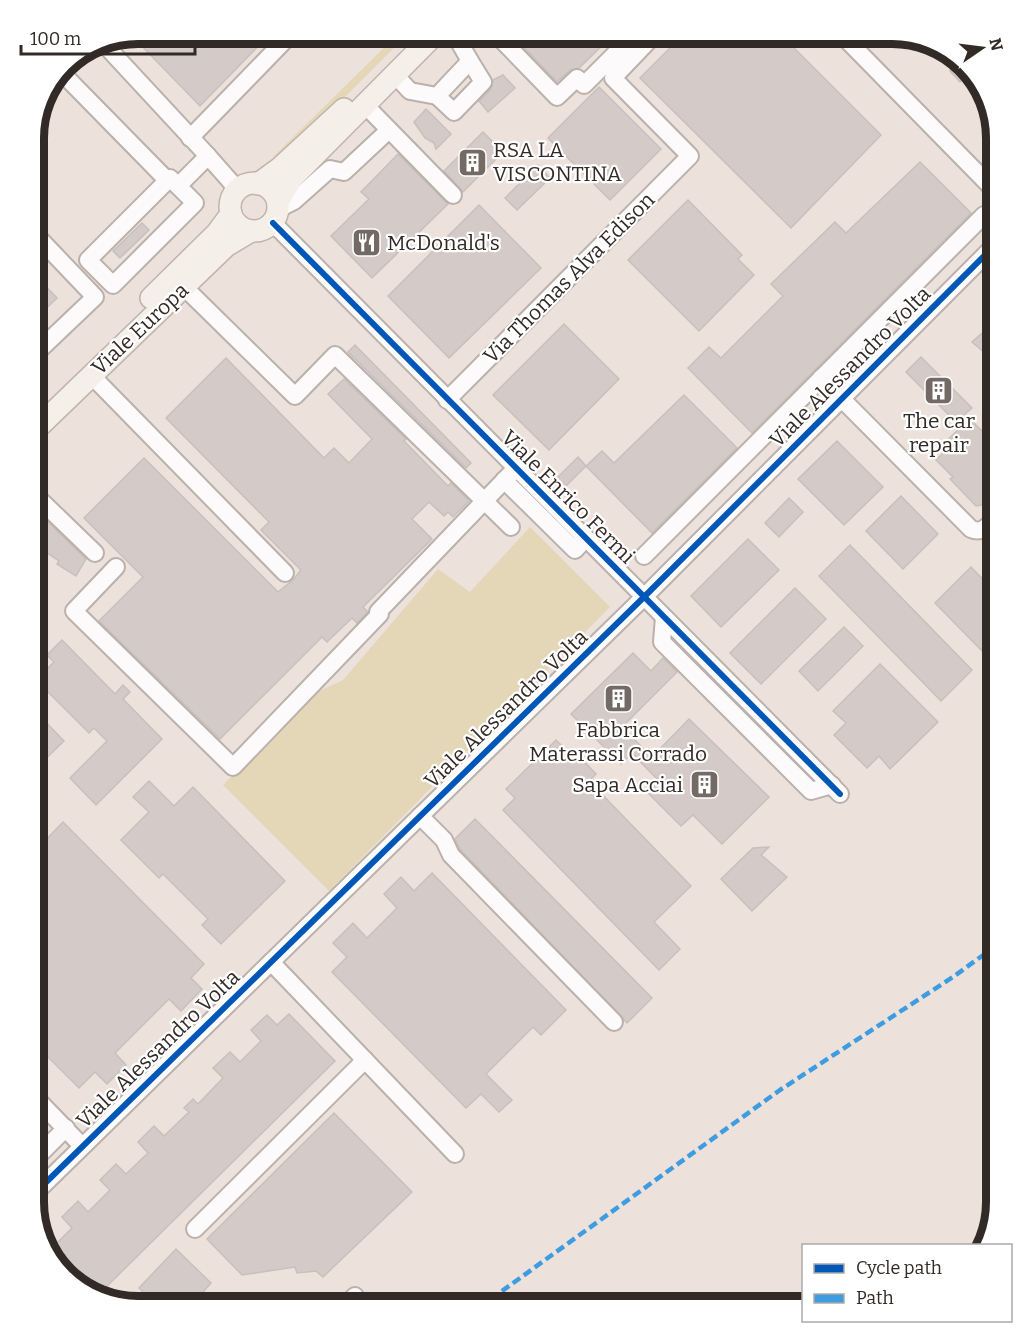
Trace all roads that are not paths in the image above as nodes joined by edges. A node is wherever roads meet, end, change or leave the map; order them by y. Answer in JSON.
{"nodes":[{"id":1,"x":281,"y":44,"type":"edge"},
{"id":2,"x":410,"y":44,"type":"edge"},
{"id":3,"x":425,"y":44,"type":"edge"},
{"id":4,"x":460,"y":44,"type":"edge"},
{"id":5,"x":506,"y":44,"type":"edge"},
{"id":6,"x":623,"y":44,"type":"edge"},
{"id":7,"x":645,"y":44,"type":"edge"},
{"id":8,"x":857,"y":44,"type":"edge"},
{"id":9,"x":108,"y":49,"type":"edge"},
{"id":10,"x":470,"y":61,"type":"junction"},
{"id":11,"x":395,"y":75,"type":"junction"},
{"id":12,"x":67,"y":76,"type":"edge"},
{"id":13,"x":437,"y":96,"type":"junction"},
{"id":14,"x":365,"y":105,"type":"junction"},
{"id":15,"x":389,"y":130,"type":"junction"},
{"id":16,"x":190,"y":138,"type":"junction"},
{"id":17,"x":208,"y":156,"type":"junction"},
{"id":18,"x":177,"y":180,"type":"junction"},
{"id":19,"x":986,"y":181,"type":"edge"},
{"id":20,"x":248,"y":187,"type":"junction"},
{"id":21,"x":453,"y":195,"type":"dead end"},
{"id":22,"x":276,"y":211,"type":"junction"},
{"id":23,"x":231,"y":214,"type":"junction"},
{"id":24,"x":984,"y":215,"type":"dead end"},
{"id":25,"x":251,"y":231,"type":"junction"},
{"id":26,"x":44,"y":244,"type":"edge"},
{"id":27,"x":986,"y":254,"type":"edge"},
{"id":28,"x":925,"y":274,"type":"junction"},
{"id":29,"x":184,"y":287,"type":"junction"},
{"id":30,"x":945,"y":295,"type":"junction"},
{"id":31,"x":874,"y":325,"type":"junction"},
{"id":32,"x":894,"y":345,"type":"junction"},
{"id":33,"x":44,"y":346,"type":"edge"},
{"id":34,"x":91,"y":375,"type":"junction"},
{"id":35,"x":821,"y":378,"type":"junction"},
{"id":36,"x":841,"y":398,"type":"junction"},
{"id":37,"x":447,"y":400,"type":"junction"},
{"id":38,"x":44,"y":403,"type":"edge"},
{"id":39,"x":44,"y":421,"type":"edge"},
{"id":40,"x":510,"y":474,"type":"junction"},
{"id":41,"x":700,"y":500,"type":"junction"},
{"id":42,"x":485,"y":501,"type":"junction"},
{"id":43,"x":44,"y":504,"type":"edge"},
{"id":44,"x":720,"y":520,"type":"junction"},
{"id":45,"x":511,"y":527,"type":"dead end"},
{"id":46,"x":986,"y":527,"type":"edge"},
{"id":47,"x":664,"y":535,"type":"junction"},
{"id":48,"x":95,"y":553,"type":"dead end"},
{"id":49,"x":644,"y":556,"type":"dead end"},
{"id":50,"x":685,"y":556,"type":"junction"},
{"id":51,"x":116,"y":567,"type":"dead end"},
{"id":52,"x":285,"y":573,"type":"dead end"},
{"id":53,"x":644,"y":597,"type":"junction"},
{"id":54,"x":836,"y":790,"type":"dead end"},
{"id":55,"x":420,"y":816,"type":"junction"},
{"id":56,"x":271,"y":962,"type":"junction"},
{"id":57,"x":614,"y":1022,"type":"dead end"},
{"id":58,"x":365,"y":1060,"type":"junction"},
{"id":59,"x":44,"y":1106,"type":"edge"},
{"id":60,"x":66,"y":1128,"type":"junction"},
{"id":61,"x":82,"y":1146,"type":"junction"},
{"id":62,"x":44,"y":1150,"type":"edge"},
{"id":63,"x":455,"y":1154,"type":"dead end"},
{"id":64,"x":44,"y":1184,"type":"edge"},
{"id":65,"x":195,"y":1229,"type":"dead end"}],
"edges":[{"from":1,"to":16,"type":"street"},
{"from":2,"to":20,"type":"main road"},
{"from":3,"to":11,"type":"main road"},
{"from":4,"to":10,"type":"street"},
{"from":5,"to":6,"type":"street"},
{"from":7,"to":37,"type":"street","name":"Via Thomas Alva Edison"},
{"from":8,"to":19,"type":"street"},
{"from":9,"to":16,"type":"street"},
{"from":10,"to":13,"type":"street"},
{"from":10,"to":13,"type":"street"},
{"from":11,"to":13,"type":"street"},
{"from":11,"to":14,"type":"main road"},
{"from":12,"to":18,"type":"street"},
{"from":14,"to":15,"type":"street"},
{"from":14,"to":22,"type":"main road"},
{"from":15,"to":21,"type":"street"},
{"from":15,"to":22,"type":"street"},
{"from":16,"to":17,"type":"street"},
{"from":17,"to":18,"type":"street"},
{"from":17,"to":20,"type":"street"},
{"from":18,"to":18,"type":"street"},
{"from":20,"to":22,"type":"main road"},
{"from":20,"to":23,"type":"main road"},
{"from":22,"to":25,"type":"main road"},
{"from":22,"to":37,"type":"street","name":"Viale Enrico Fermi"},
{"from":23,"to":25,"type":"main road"},
{"from":23,"to":38,"type":"main road","name":"Viale Europa"},
{"from":24,"to":28,"type":"street"},
{"from":25,"to":29,"type":"main road","name":"Viale Europa"},
{"from":26,"to":33,"type":"street"},
{"from":27,"to":30,"type":"street","name":"Viale Alessandro Volta"},
{"from":28,"to":30,"type":"street"},
{"from":28,"to":31,"type":"street"},
{"from":29,"to":34,"type":"main road","name":"Viale Europa"},
{"from":29,"to":42,"type":"street"},
{"from":30,"to":32,"type":"street","name":"Viale Alessandro Volta"},
{"from":31,"to":32,"type":"street"},
{"from":31,"to":35,"type":"street"},
{"from":32,"to":36,"type":"street","name":"Viale Alessandro Volta"},
{"from":34,"to":39,"type":"main road","name":"Viale Europa"},
{"from":34,"to":52,"type":"street"},
{"from":35,"to":36,"type":"street"},
{"from":35,"to":41,"type":"street"},
{"from":36,"to":44,"type":"street","name":"Viale Alessandro Volta"},
{"from":36,"to":46,"type":"street"},
{"from":37,"to":40,"type":"street","name":"Viale Enrico Fermi"},
{"from":40,"to":42,"type":"street"},
{"from":40,"to":53,"type":"street","name":"Viale Enrico Fermi"},
{"from":41,"to":44,"type":"street"},
{"from":41,"to":47,"type":"street"},
{"from":42,"to":45,"type":"street"},
{"from":42,"to":51,"type":"street"},
{"from":43,"to":48,"type":"street"},
{"from":44,"to":50,"type":"street","name":"Viale Alessandro Volta"},
{"from":47,"to":49,"type":"street"},
{"from":47,"to":50,"type":"street"},
{"from":50,"to":53,"type":"street","name":"Viale Alessandro Volta"},
{"from":53,"to":54,"type":"street","name":"Viale Enrico Fermi"},
{"from":53,"to":55,"type":"street","name":"Viale Alessandro Volta"},
{"from":55,"to":56,"type":"street","name":"Viale Alessandro Volta"},
{"from":55,"to":57,"type":"street"},
{"from":56,"to":58,"type":"street"},
{"from":56,"to":61,"type":"street","name":"Viale Alessandro Volta"},
{"from":58,"to":63,"type":"street"},
{"from":58,"to":65,"type":"street"},
{"from":59,"to":60,"type":"street"},
{"from":60,"to":61,"type":"street"},
{"from":60,"to":62,"type":"street"},
{"from":61,"to":64,"type":"street","name":"Viale Alessandro Volta"}]}
